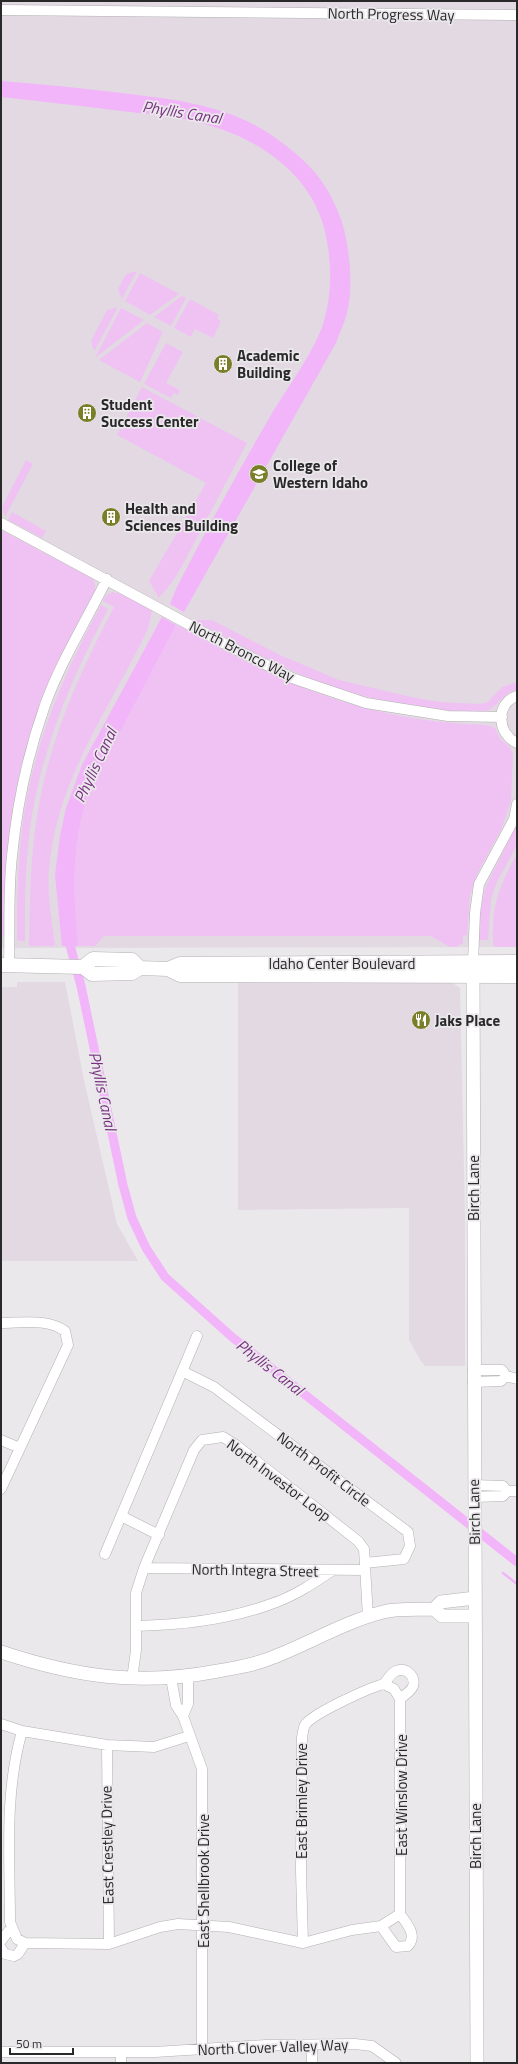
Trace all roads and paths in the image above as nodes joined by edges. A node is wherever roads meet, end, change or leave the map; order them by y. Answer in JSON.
{"nodes":[{"id":1,"x":1,"y":10,"type":"edge"},
{"id":2,"x":517,"y":15,"type":"edge"},
{"id":3,"x":1,"y":524,"type":"edge"},
{"id":4,"x":107,"y":580,"type":"junction"},
{"id":5,"x":517,"y":696,"type":"edge"},
{"id":6,"x":502,"y":717,"type":"junction"},
{"id":7,"x":517,"y":743,"type":"edge"},
{"id":8,"x":517,"y":804,"type":"edge"},
{"id":9,"x":473,"y":962,"type":"junction"},
{"id":10,"x":517,"y":962,"type":"edge"},
{"id":11,"x":5,"y":965,"type":"edge"},
{"id":12,"x":168,"y":969,"type":"junction"},
{"id":13,"x":517,"y":976,"type":"edge"},
{"id":14,"x":473,"y":977,"type":"junction"},
{"id":15,"x":1,"y":1323,"type":"edge"},
{"id":16,"x":197,"y":1336,"type":"dead end"},
{"id":17,"x":182,"y":1371,"type":"junction"},
{"id":18,"x":474,"y":1376,"type":"junction"},
{"id":19,"x":517,"y":1379,"type":"edge"},
{"id":20,"x":1,"y":1440,"type":"edge"},
{"id":21,"x":20,"y":1448,"type":"junction"},
{"id":22,"x":1,"y":1489,"type":"edge"},
{"id":23,"x":474,"y":1491,"type":"junction"},
{"id":24,"x":512,"y":1491,"type":"edge"},
{"id":25,"x":121,"y":1516,"type":"junction"},
{"id":26,"x":159,"y":1535,"type":"junction"},
{"id":27,"x":105,"y":1554,"type":"dead end"},
{"id":28,"x":365,"y":1566,"type":"junction"},
{"id":29,"x":144,"y":1568,"type":"junction"},
{"id":30,"x":333,"y":1570,"type":"junction"},
{"id":31,"x":475,"y":1598,"type":"junction"},
{"id":32,"x":434,"y":1609,"type":"junction"},
{"id":33,"x":475,"y":1616,"type":"junction"},
{"id":34,"x":368,"y":1617,"type":"junction"},
{"id":35,"x":136,"y":1626,"type":"junction"},
{"id":36,"x":1,"y":1652,"type":"edge"},
{"id":37,"x":188,"y":1676,"type":"junction"},
{"id":38,"x":171,"y":1678,"type":"junction"},
{"id":39,"x":132,"y":1679,"type":"junction"},
{"id":40,"x":384,"y":1684,"type":"junction"},
{"id":41,"x":400,"y":1699,"type":"junction"},
{"id":42,"x":183,"y":1716,"type":"junction"},
{"id":43,"x":1,"y":1724,"type":"edge"},
{"id":44,"x":22,"y":1731,"type":"junction"},
{"id":45,"x":189,"y":1736,"type":"junction"},
{"id":46,"x":107,"y":1746,"type":"junction"},
{"id":47,"x":400,"y":1914,"type":"junction"},
{"id":48,"x":203,"y":1925,"type":"junction"},
{"id":49,"x":381,"y":1926,"type":"junction"},
{"id":50,"x":11,"y":1928,"type":"junction"},
{"id":51,"x":1,"y":1942,"type":"edge"},
{"id":52,"x":25,"y":1943,"type":"junction"},
{"id":53,"x":303,"y":1943,"type":"junction"},
{"id":54,"x":109,"y":1944,"type":"junction"},
{"id":55,"x":1,"y":1948,"type":"edge"},
{"id":56,"x":312,"y":2045,"type":"junction"},
{"id":57,"x":202,"y":2050,"type":"junction"},
{"id":58,"x":1,"y":2052,"type":"edge"},
{"id":59,"x":121,"y":2052,"type":"junction"},
{"id":60,"x":121,"y":2063,"type":"edge"},
{"id":61,"x":312,"y":2063,"type":"edge"},
{"id":62,"x":396,"y":2063,"type":"edge"},
{"id":63,"x":476,"y":2063,"type":"edge"}],
"edges":[{"from":1,"to":2,"type":"street","name":"North Progress Way"},
{"from":3,"to":4,"type":"street","name":"North Bronco Way"},
{"from":4,"to":6,"type":"street","name":"North Bronco Way"},
{"from":4,"to":11,"type":"street"},
{"from":5,"to":6,"type":"street"},
{"from":6,"to":7,"type":"street"},
{"from":8,"to":9,"type":"street"},
{"from":9,"to":10,"type":"main road","name":"Idaho Center Boulevard"},
{"from":9,"to":12,"type":"main road","name":"Idaho Center Boulevard"},
{"from":9,"to":14,"type":"street","name":"Birch Lane"},
{"from":11,"to":12,"type":"main road","name":"Idaho Center Boulevard"},
{"from":12,"to":14,"type":"main road","name":"Idaho Center Boulevard"},
{"from":13,"to":14,"type":"main road","name":"Idaho Center Boulevard"},
{"from":14,"to":18,"type":"street","name":"Birch Lane"},
{"from":15,"to":21,"type":"street"},
{"from":16,"to":17,"type":"street"},
{"from":17,"to":25,"type":"street"},
{"from":17,"to":28,"type":"street","name":"North Profit Circle"},
{"from":18,"to":19,"type":"street"},
{"from":18,"to":23,"type":"street","name":"Birch Lane"},
{"from":20,"to":21,"type":"street"},
{"from":21,"to":22,"type":"street"},
{"from":23,"to":24,"type":"street"},
{"from":23,"to":31,"type":"street","name":"Birch Lane"},
{"from":25,"to":26,"type":"street"},
{"from":25,"to":27,"type":"street"},
{"from":26,"to":28,"type":"street","name":"North Investor Loop"},
{"from":26,"to":29,"type":"street","name":"North Investor Loop"},
{"from":28,"to":30,"type":"street","name":"North Integra Street"},
{"from":28,"to":34,"type":"street","name":"North Investor Loop"},
{"from":29,"to":30,"type":"street","name":"North Integra Street"},
{"from":29,"to":35,"type":"street","name":"North Investor Loop"},
{"from":30,"to":35,"type":"street"},
{"from":31,"to":32,"type":"street"},
{"from":31,"to":33,"type":"street","name":"Birch Lane"},
{"from":32,"to":33,"type":"street"},
{"from":32,"to":34,"type":"street"},
{"from":33,"to":63,"type":"street","name":"Birch Lane"},
{"from":34,"to":37,"type":"street"},
{"from":35,"to":39,"type":"street","name":"North Investor Loop"},
{"from":36,"to":39,"type":"street"},
{"from":37,"to":38,"type":"street"},
{"from":37,"to":42,"type":"street"},
{"from":38,"to":39,"type":"street"},
{"from":38,"to":42,"type":"street","name":"East Shellbrook Drive"},
{"from":40,"to":41,"type":"street"},
{"from":40,"to":41,"type":"street"},
{"from":40,"to":53,"type":"street","name":"East Brimley Drive"},
{"from":41,"to":47,"type":"street","name":"East Winslow Drive"},
{"from":42,"to":45,"type":"street","name":"East Shellbrook Drive"},
{"from":43,"to":44,"type":"street"},
{"from":44,"to":46,"type":"street"},
{"from":44,"to":50,"type":"street"},
{"from":45,"to":46,"type":"street"},
{"from":45,"to":48,"type":"street","name":"East Shellbrook Drive"},
{"from":46,"to":54,"type":"street","name":"East Crestley Drive"},
{"from":47,"to":49,"type":"street"},
{"from":47,"to":49,"type":"street"},
{"from":48,"to":53,"type":"street"},
{"from":48,"to":54,"type":"street"},
{"from":48,"to":57,"type":"street","name":"East Shellbrook Drive"},
{"from":49,"to":53,"type":"street"},
{"from":50,"to":51,"type":"street"},
{"from":50,"to":52,"type":"street"},
{"from":52,"to":54,"type":"street"},
{"from":52,"to":55,"type":"street"},
{"from":56,"to":57,"type":"street","name":"North Clover Valley Way"},
{"from":56,"to":61,"type":"street"},
{"from":56,"to":62,"type":"street","name":"North Clover Valley Way"},
{"from":57,"to":59,"type":"street","name":"North Clover Valley Way"},
{"from":58,"to":59,"type":"street","name":"North Clover Valley Way"},
{"from":59,"to":60,"type":"street"}]}
